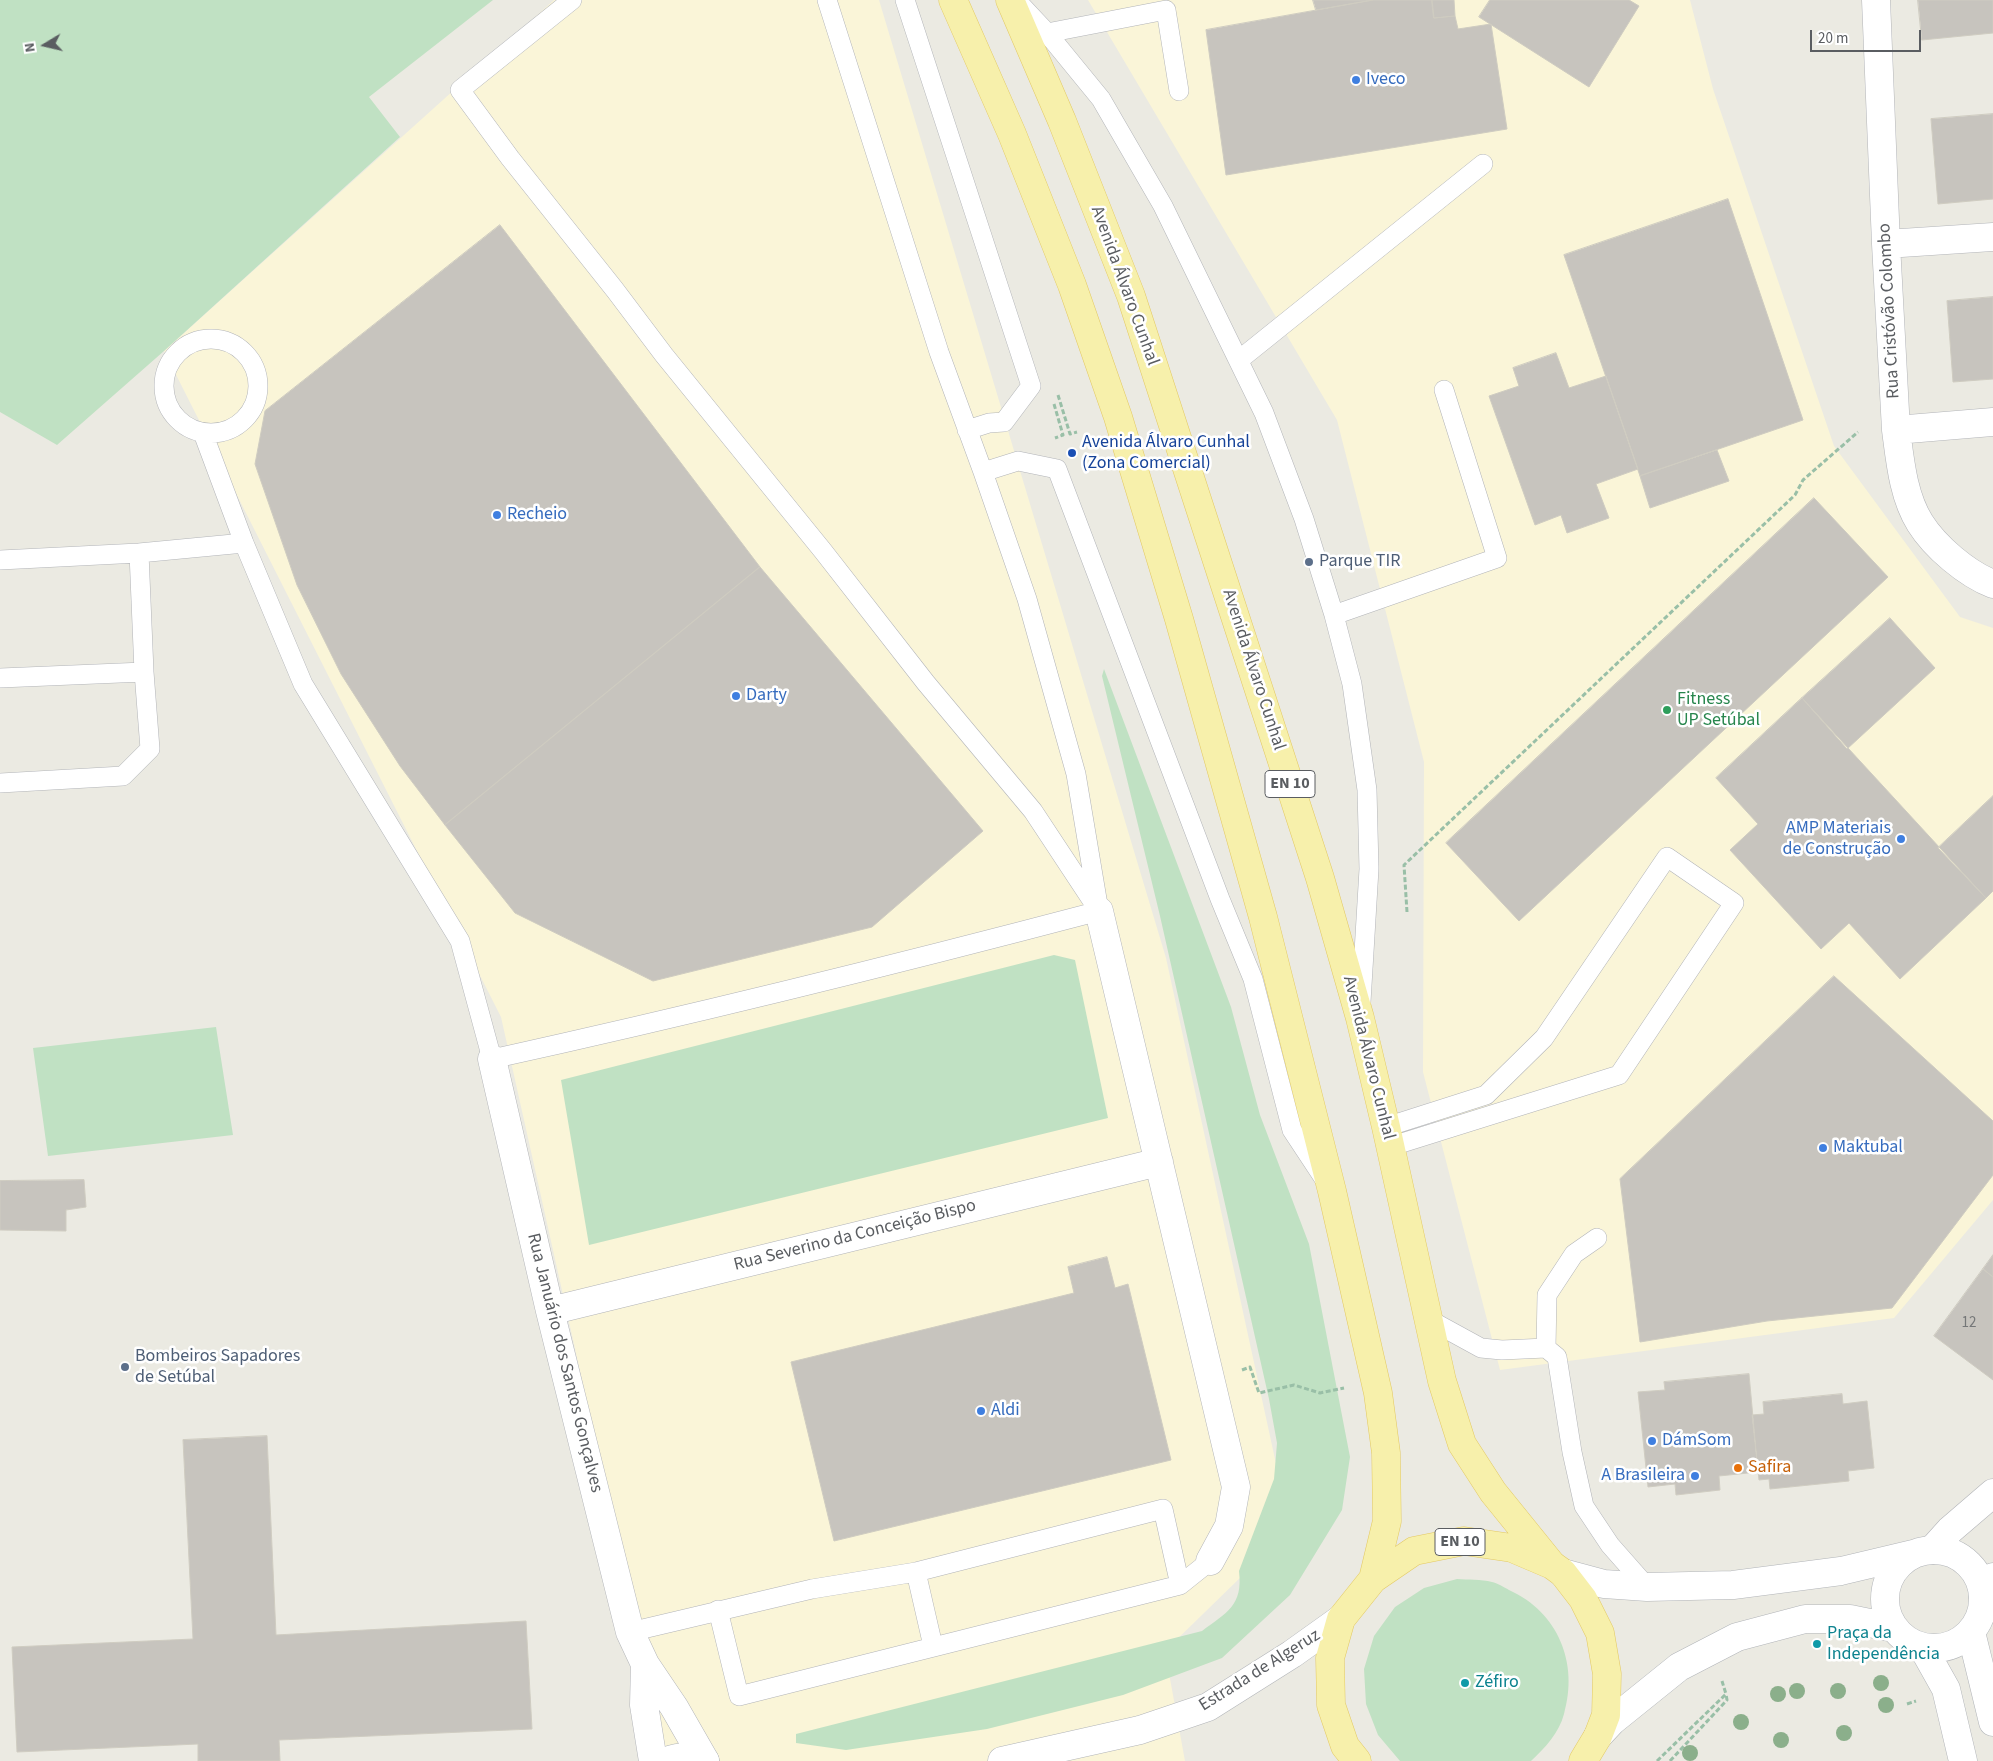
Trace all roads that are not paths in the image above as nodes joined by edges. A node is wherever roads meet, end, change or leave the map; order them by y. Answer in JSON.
{"nodes":[{"id":1,"x":572,"y":0,"type":"edge"},
{"id":2,"x":827,"y":0,"type":"edge"},
{"id":3,"x":905,"y":0,"type":"edge"},
{"id":4,"x":953,"y":0,"type":"edge"},
{"id":5,"x":1010,"y":0,"type":"edge"},
{"id":6,"x":1015,"y":0,"type":"edge"},
{"id":7,"x":1876,"y":0,"type":"edge"},
{"id":8,"x":1047,"y":33,"type":"junction"},
{"id":9,"x":1179,"y":90,"type":"dead end"},
{"id":10,"x":1483,"y":164,"type":"dead end"},
{"id":11,"x":1993,"y":237,"type":"edge"},
{"id":12,"x":1886,"y":244,"type":"junction"},
{"id":13,"x":1239,"y":360,"type":"junction"},
{"id":14,"x":1444,"y":390,"type":"dead end"},
{"id":15,"x":1993,"y":422,"type":"edge"},
{"id":16,"x":967,"y":430,"type":"junction"},
{"id":17,"x":1896,"y":430,"type":"junction"},
{"id":18,"x":203,"y":433,"type":"junction"},
{"id":19,"x":984,"y":472,"type":"junction"},
{"id":20,"x":244,"y":543,"type":"junction"},
{"id":21,"x":139,"y":554,"type":"junction"},
{"id":22,"x":0,"y":560,"type":"edge"},
{"id":23,"x":1993,"y":584,"type":"edge"},
{"id":24,"x":1334,"y":615,"type":"junction"},
{"id":25,"x":144,"y":672,"type":"junction"},
{"id":26,"x":0,"y":678,"type":"edge"},
{"id":27,"x":0,"y":783,"type":"edge"},
{"id":28,"x":1099,"y":911,"type":"junction"},
{"id":29,"x":1360,"y":1018,"type":"junction"},
{"id":30,"x":492,"y":1059,"type":"junction"},
{"id":31,"x":1388,"y":1137,"type":"junction"},
{"id":32,"x":1159,"y":1162,"type":"junction"},
{"id":33,"x":1332,"y":1191,"type":"junction"},
{"id":34,"x":1597,"y":1238,"type":"dead end"},
{"id":35,"x":550,"y":1311,"type":"junction"},
{"id":36,"x":1428,"y":1319,"type":"junction"},
{"id":37,"x":1546,"y":1348,"type":"junction"},
{"id":38,"x":1993,"y":1493,"type":"edge"},
{"id":39,"x":1927,"y":1551,"type":"junction"},
{"id":40,"x":1210,"y":1561,"type":"joint"},
{"id":41,"x":1557,"y":1569,"type":"junction"},
{"id":42,"x":916,"y":1572,"type":"junction"},
{"id":43,"x":1373,"y":1579,"type":"junction"},
{"id":44,"x":1180,"y":1585,"type":"junction"},
{"id":45,"x":1988,"y":1587,"type":"edge"},
{"id":46,"x":1647,"y":1588,"type":"junction"},
{"id":47,"x":718,"y":1610,"type":"junction"},
{"id":48,"x":1341,"y":1619,"type":"junction"},
{"id":49,"x":1894,"y":1628,"type":"junction"},
{"id":50,"x":630,"y":1632,"type":"junction"},
{"id":51,"x":1971,"y":1632,"type":"junction"},
{"id":52,"x":933,"y":1646,"type":"junction"},
{"id":53,"x":1923,"y":1648,"type":"junction"},
{"id":54,"x":645,"y":1664,"type":"junction"},
{"id":55,"x":1993,"y":1722,"type":"edge"},
{"id":56,"x":1588,"y":1754,"type":"edge"},
{"id":57,"x":653,"y":1761,"type":"edge"},
{"id":58,"x":666,"y":1761,"type":"edge"},
{"id":59,"x":705,"y":1761,"type":"edge"},
{"id":60,"x":1002,"y":1761,"type":"edge"},
{"id":61,"x":1357,"y":1761,"type":"edge"},
{"id":62,"x":1963,"y":1761,"type":"edge"}],
"edges":[{"from":1,"to":28,"type":"lane"},
{"from":2,"to":16,"type":"lane"},
{"from":3,"to":16,"type":"lane"},
{"from":4,"to":33,"type":"main road","number":"EN 10"},
{"from":5,"to":29,"type":"main road","name":"Avenida Álvaro Cunhal","number":"EN 10"},
{"from":6,"to":8,"type":"lane"},
{"from":7,"to":12,"type":"street","name":"Rua Cristóvão Colombo"},
{"from":8,"to":9,"type":"lane"},
{"from":8,"to":13,"type":"lane"},
{"from":10,"to":13,"type":"lane"},
{"from":11,"to":12,"type":"street"},
{"from":12,"to":17,"type":"street","name":"Rua Cristóvão Colombo"},
{"from":13,"to":24,"type":"lane"},
{"from":14,"to":24,"type":"lane"},
{"from":15,"to":17,"type":"street"},
{"from":16,"to":19,"type":"lane"},
{"from":17,"to":23,"type":"street","name":"Rua Cristóvão Colombo"},
{"from":18,"to":18,"type":"lane"},
{"from":18,"to":20,"type":"lane"},
{"from":19,"to":28,"type":"lane"},
{"from":19,"to":33,"type":"lane"},
{"from":20,"to":21,"type":"lane"},
{"from":20,"to":30,"type":"lane"},
{"from":21,"to":22,"type":"lane"},
{"from":21,"to":25,"type":"lane"},
{"from":24,"to":29,"type":"lane"},
{"from":25,"to":26,"type":"lane"},
{"from":25,"to":27,"type":"lane"},
{"from":28,"to":30,"type":"lane"},
{"from":28,"to":32,"type":"street"},
{"from":29,"to":31,"type":"main road","name":"Avenida Álvaro Cunhal","number":"EN 10"},
{"from":30,"to":35,"type":"street","name":"Rua Januário dos Santos Gonçalves"},
{"from":31,"to":31,"type":"lane"},
{"from":31,"to":36,"type":"main road","name":"Avenida Álvaro Cunhal","number":"EN 10"},
{"from":32,"to":35,"type":"street","name":"Rua Severino da Conceição Bispo"},
{"from":32,"to":40,"type":"street"},
{"from":33,"to":43,"type":"main road","number":"EN 10"},
{"from":34,"to":37,"type":"lane"},
{"from":35,"to":50,"type":"street","name":"Rua Januário dos Santos Gonçalves"},
{"from":36,"to":37,"type":"lane"},
{"from":36,"to":41,"type":"main road","name":"Avenida Álvaro Cunhal","number":"EN 10"},
{"from":37,"to":46,"type":"lane"},
{"from":38,"to":39,"type":"street"},
{"from":39,"to":45,"type":"street"},
{"from":39,"to":46,"type":"street"},
{"from":39,"to":49,"type":"street"},
{"from":40,"to":44,"type":"lane"},
{"from":41,"to":43,"type":"main road","number":"EN 10"},
{"from":41,"to":46,"type":"street"},
{"from":41,"to":56,"type":"main road","number":"EN 10"},
{"from":42,"to":44,"type":"lane"},
{"from":42,"to":47,"type":"lane"},
{"from":42,"to":52,"type":"lane"},
{"from":43,"to":48,"type":"main road","number":"EN 10"},
{"from":44,"to":52,"type":"lane"},
{"from":45,"to":51,"type":"street"},
{"from":47,"to":50,"type":"lane"},
{"from":47,"to":52,"type":"lane"},
{"from":48,"to":60,"type":"street","name":"Estrada de Algeruz"},
{"from":48,"to":61,"type":"main road","number":"EN 10"},
{"from":49,"to":53,"type":"street"},
{"from":49,"to":56,"type":"street"},
{"from":50,"to":54,"type":"street","name":"Rua Januário dos Santos Gonçalves"},
{"from":51,"to":53,"type":"street"},
{"from":51,"to":55,"type":"street"},
{"from":53,"to":62,"type":"street"},
{"from":54,"to":57,"type":"street","name":"Rua Januário dos Santos Gonçalves"},
{"from":54,"to":59,"type":"street","name":"Rua Januário dos Santos Gonçalves"},
{"from":58,"to":59,"type":"street"}]}
